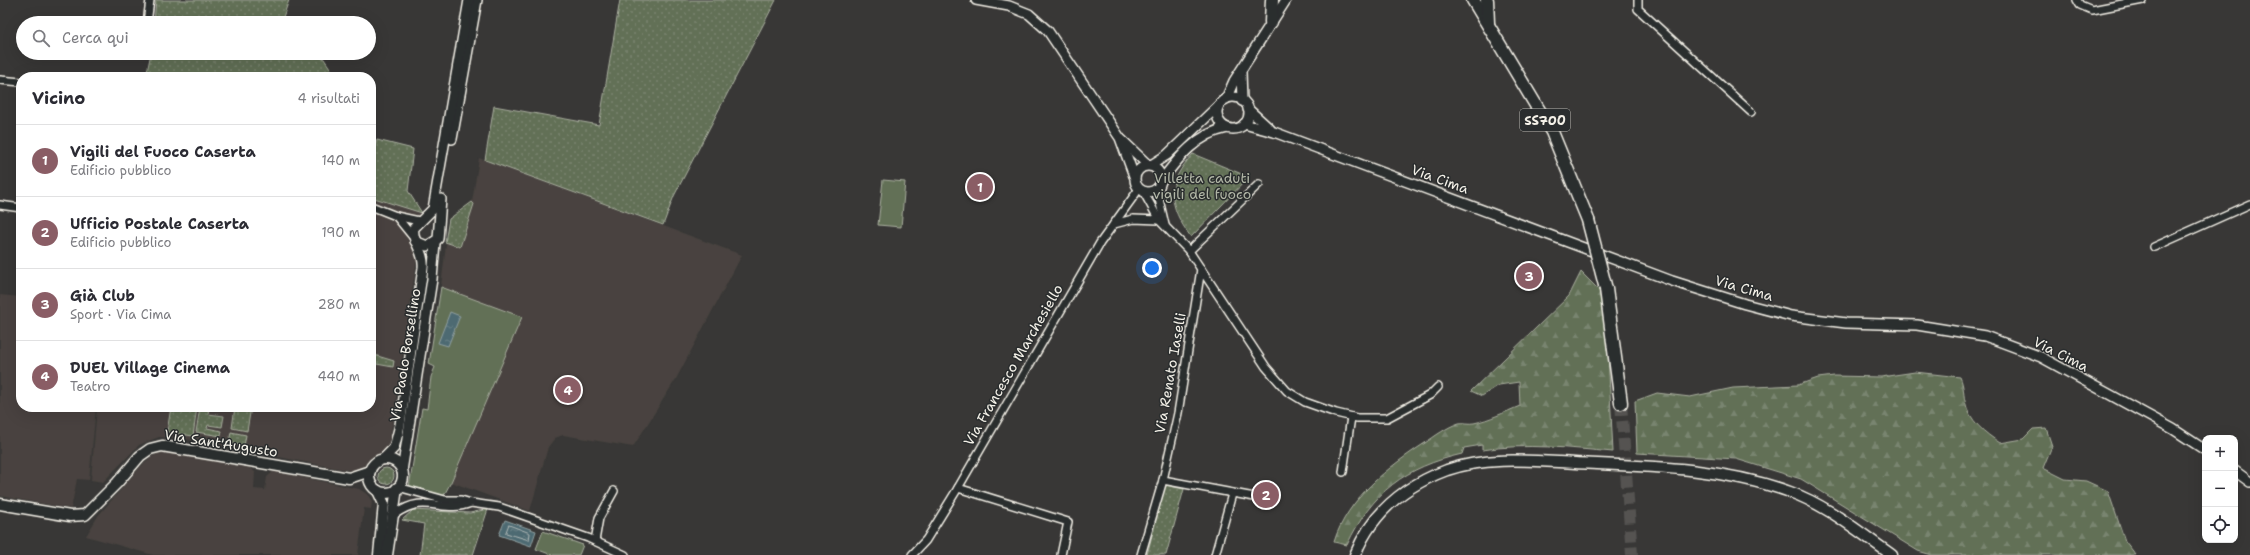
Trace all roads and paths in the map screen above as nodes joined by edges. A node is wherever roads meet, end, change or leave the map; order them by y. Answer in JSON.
{"nodes":[{"id":1,"x":150,"y":0,"type":"edge"},
{"id":2,"x":470,"y":0,"type":"edge"},
{"id":3,"x":477,"y":0,"type":"edge"},
{"id":4,"x":976,"y":0,"type":"edge"},
{"id":5,"x":1272,"y":0,"type":"edge"},
{"id":6,"x":1286,"y":0,"type":"edge"},
{"id":7,"x":1473,"y":0,"type":"edge"},
{"id":8,"x":1487,"y":0,"type":"edge"},
{"id":9,"x":1638,"y":0,"type":"edge"},
{"id":10,"x":2077,"y":0,"type":"edge"},
{"id":11,"x":2143,"y":0,"type":"edge"},
{"id":12,"x":149,"y":16,"type":"edge"},
{"id":13,"x":1271,"y":22,"type":"junction"},
{"id":14,"x":1489,"y":26,"type":"junction"},
{"id":15,"x":1241,"y":71,"type":"junction"},
{"id":16,"x":0,"y":80,"type":"edge"},
{"id":17,"x":16,"y":82,"type":"edge"},
{"id":18,"x":1226,"y":99,"type":"junction"},
{"id":19,"x":1242,"y":101,"type":"junction"},
{"id":20,"x":1219,"y":105,"type":"junction"},
{"id":21,"x":1248,"y":109,"type":"junction"},
{"id":22,"x":1751,"y":112,"type":"dead end"},
{"id":23,"x":1244,"y":124,"type":"junction"},
{"id":24,"x":1227,"y":128,"type":"junction"},
{"id":25,"x":1274,"y":132,"type":"junction"},
{"id":26,"x":1120,"y":138,"type":"junction"},
{"id":27,"x":1150,"y":165,"type":"junction"},
{"id":28,"x":1134,"y":176,"type":"junction"},
{"id":29,"x":1161,"y":182,"type":"junction"},
{"id":30,"x":1259,"y":184,"type":"dead end"},
{"id":31,"x":1141,"y":190,"type":"junction"},
{"id":32,"x":2250,"y":204,"type":"edge"},
{"id":33,"x":0,"y":205,"type":"edge"},
{"id":34,"x":16,"y":207,"type":"edge"},
{"id":35,"x":376,"y":208,"type":"edge"},
{"id":36,"x":396,"y":216,"type":"junction"},
{"id":37,"x":428,"y":217,"type":"junction"},
{"id":38,"x":1159,"y":220,"type":"junction"},
{"id":39,"x":1114,"y":224,"type":"junction"},
{"id":40,"x":1166,"y":225,"type":"junction"},
{"id":41,"x":439,"y":231,"type":"junction"},
{"id":42,"x":414,"y":239,"type":"junction"},
{"id":43,"x":435,"y":243,"type":"junction"},
{"id":44,"x":2154,"y":248,"type":"dead end"},
{"id":45,"x":1190,"y":251,"type":"junction"},
{"id":46,"x":1201,"y":269,"type":"junction"},
{"id":47,"x":1438,"y":388,"type":"dead end"},
{"id":48,"x":1621,"y":403,"type":"tunnel mouth"},
{"id":49,"x":1351,"y":417,"type":"junction"},
{"id":50,"x":2202,"y":448,"type":"edge"},
{"id":51,"x":383,"y":459,"type":"junction"},
{"id":52,"x":370,"y":471,"type":"junction"},
{"id":53,"x":402,"y":471,"type":"junction"},
{"id":54,"x":1343,"y":472,"type":"dead end"},
{"id":55,"x":2238,"y":473,"type":"edge"},
{"id":56,"x":1163,"y":480,"type":"junction"},
{"id":57,"x":2250,"y":482,"type":"edge"},
{"id":58,"x":398,"y":488,"type":"junction"},
{"id":59,"x":958,"y":488,"type":"junction"},
{"id":60,"x":378,"y":491,"type":"junction"},
{"id":61,"x":614,"y":491,"type":"dead end"},
{"id":62,"x":1232,"y":494,"type":"junction"},
{"id":63,"x":1265,"y":499,"type":"dead end"},
{"id":64,"x":471,"y":503,"type":"junction"},
{"id":65,"x":0,"y":504,"type":"edge"},
{"id":66,"x":394,"y":515,"type":"junction"},
{"id":67,"x":594,"y":541,"type":"junction"},
{"id":68,"x":379,"y":555,"type":"edge"},
{"id":69,"x":387,"y":555,"type":"edge"},
{"id":70,"x":625,"y":555,"type":"edge"},
{"id":71,"x":912,"y":555,"type":"edge"},
{"id":72,"x":1060,"y":555,"type":"edge"},
{"id":73,"x":1141,"y":555,"type":"edge"},
{"id":74,"x":1215,"y":555,"type":"edge"},
{"id":75,"x":1355,"y":555,"type":"edge"},
{"id":76,"x":1892,"y":555,"type":"edge"}],
"edges":[{"from":1,"to":12,"type":"street"},
{"from":2,"to":37,"type":"street"},
{"from":3,"to":37,"type":"street"},
{"from":4,"to":26,"type":"street"},
{"from":5,"to":13,"type":"highway"},
{"from":6,"to":13,"type":"street"},
{"from":7,"to":14,"type":"highway","number":"SS700"},
{"from":8,"to":14,"type":"highway","number":"SS700"},
{"from":9,"to":22,"type":"street"},
{"from":10,"to":11,"type":"street"},
{"from":13,"to":15,"type":"street"},
{"from":14,"to":48,"type":"highway","number":"SS700","bridge":true},
{"from":15,"to":18,"type":"street"},
{"from":15,"to":19,"type":"street"},
{"from":16,"to":17,"type":"street"},
{"from":18,"to":19,"type":"street"},
{"from":18,"to":20,"type":"street"},
{"from":19,"to":21,"type":"street"},
{"from":20,"to":24,"type":"street"},
{"from":20,"to":27,"type":"street"},
{"from":21,"to":23,"type":"street"},
{"from":21,"to":25,"type":"street","name":"Via Cima"},
{"from":23,"to":24,"type":"street"},
{"from":23,"to":25,"type":"street","name":"Via Cima"},
{"from":24,"to":29,"type":"street"},
{"from":25,"to":50,"type":"street","name":"Via Cima"},
{"from":26,"to":27,"type":"street"},
{"from":26,"to":28,"type":"street"},
{"from":27,"to":28,"type":"street"},
{"from":27,"to":29,"type":"street"},
{"from":28,"to":31,"type":"street"},
{"from":29,"to":31,"type":"street"},
{"from":29,"to":40,"type":"street"},
{"from":30,"to":45,"type":"street"},
{"from":31,"to":38,"type":"street"},
{"from":31,"to":39,"type":"street","name":"Via Francesco Marchesiello"},
{"from":32,"to":44,"type":"street"},
{"from":33,"to":34,"type":"street"},
{"from":35,"to":36,"type":"street"},
{"from":36,"to":37,"type":"street"},
{"from":36,"to":42,"type":"street"},
{"from":37,"to":41,"type":"street"},
{"from":37,"to":41,"type":"street"},
{"from":37,"to":42,"type":"street"},
{"from":38,"to":39,"type":"street"},
{"from":38,"to":40,"type":"street"},
{"from":39,"to":59,"type":"street","name":"Via Francesco Marchesiello"},
{"from":40,"to":45,"type":"street"},
{"from":41,"to":43,"type":"street"},
{"from":42,"to":43,"type":"street"},
{"from":42,"to":51,"type":"street","name":"Via Paolo Borsellino"},
{"from":43,"to":53,"type":"street","name":"Via Paolo Borsellino"},
{"from":45,"to":46,"type":"street"},
{"from":46,"to":49,"type":"street"},
{"from":46,"to":56,"type":"street","name":"Via Renato Iaselli"},
{"from":47,"to":49,"type":"street"},
{"from":49,"to":54,"type":"street"},
{"from":51,"to":52,"type":"main road"},
{"from":51,"to":53,"type":"main road"},
{"from":52,"to":60,"type":"main road"},
{"from":52,"to":65,"type":"main road","name":"Via Sant'Augusto"},
{"from":53,"to":58,"type":"main road"},
{"from":55,"to":57,"type":"street"},
{"from":56,"to":62,"type":"street"},
{"from":56,"to":73,"type":"street","name":"Via Renato Iaselli"},
{"from":58,"to":60,"type":"main road"},
{"from":58,"to":64,"type":"street"},
{"from":58,"to":66,"type":"main road"},
{"from":59,"to":71,"type":"street","name":"Via Francesco Marchesiello"},
{"from":59,"to":72,"type":"street"},
{"from":60,"to":68,"type":"main road"},
{"from":61,"to":67,"type":"street"},
{"from":62,"to":63,"type":"street"},
{"from":62,"to":74,"type":"street"},
{"from":64,"to":66,"type":"street"},
{"from":64,"to":67,"type":"street"},
{"from":66,"to":69,"type":"main road"},
{"from":67,"to":70,"type":"street"},
{"from":75,"to":76,"type":"main road"}]}
